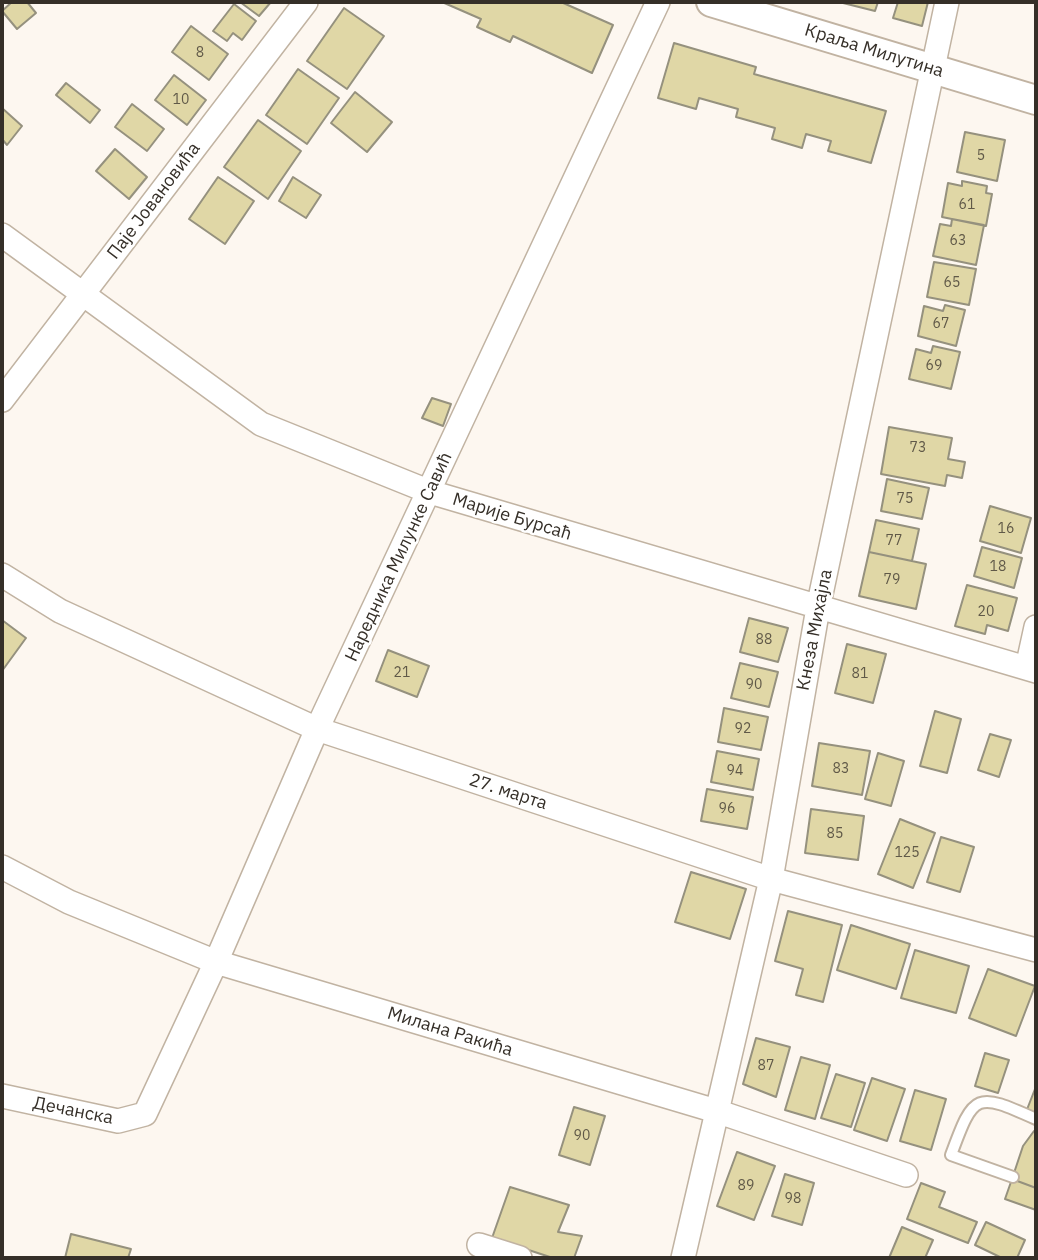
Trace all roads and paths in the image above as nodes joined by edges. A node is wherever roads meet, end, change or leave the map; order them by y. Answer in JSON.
{"nodes":[{"id":1,"x":306,"y":2,"type":"edge"},
{"id":2,"x":658,"y":2,"type":"edge"},
{"id":3,"x":711,"y":2,"type":"edge"},
{"id":4,"x":947,"y":2,"type":"edge"},
{"id":5,"x":931,"y":69,"type":"junction"},
{"id":6,"x":1036,"y":100,"type":"edge"},
{"id":7,"x":2,"y":235,"type":"edge"},
{"id":8,"x":83,"y":296,"type":"junction"},
{"id":9,"x":2,"y":400,"type":"edge"},
{"id":10,"x":429,"y":492,"type":"junction"},
{"id":11,"x":2,"y":575,"type":"edge"},
{"id":12,"x":818,"y":608,"type":"junction"},
{"id":13,"x":1036,"y":626,"type":"edge"},
{"id":14,"x":1032,"y":670,"type":"edge"},
{"id":15,"x":317,"y":729,"type":"junction"},
{"id":16,"x":2,"y":867,"type":"edge"},
{"id":17,"x":771,"y":879,"type":"junction"},
{"id":18,"x":1036,"y":950,"type":"edge"},
{"id":19,"x":216,"y":962,"type":"junction"},
{"id":20,"x":2,"y":1096,"type":"edge"},
{"id":21,"x":716,"y":1111,"type":"junction"},
{"id":22,"x":145,"y":1114,"type":"joint"},
{"id":23,"x":1036,"y":1119,"type":"edge"},
{"id":24,"x":906,"y":1175,"type":"dead end"},
{"id":25,"x":1013,"y":1177,"type":"dead end"},
{"id":26,"x":479,"y":1245,"type":"dead end"},
{"id":27,"x":520,"y":1258,"type":"edge"},
{"id":28,"x":683,"y":1258,"type":"edge"}],
"edges":[{"from":1,"to":8,"type":"street","name":"Паје Јовановића"},
{"from":2,"to":10,"type":"street","name":"Наредника Милунке Савић"},
{"from":3,"to":5,"type":"street","name":"Краља Милутина"},
{"from":4,"to":5,"type":"street","name":"Кнеза Михајла"},
{"from":5,"to":6,"type":"street","name":"Краља Милутина"},
{"from":5,"to":12,"type":"street","name":"Кнеза Михајла"},
{"from":7,"to":8,"type":"street","name":"Марије Бурсаћ"},
{"from":8,"to":9,"type":"street","name":"Паје Јовановића"},
{"from":8,"to":10,"type":"street","name":"Марије Бурсаћ"},
{"from":10,"to":12,"type":"street","name":"Марије Бурсаћ"},
{"from":10,"to":15,"type":"street","name":"Наредника Милунке Савић"},
{"from":11,"to":15,"type":"street","name":"27. марта"},
{"from":12,"to":14,"type":"street","name":"Марије Бурсаћ"},
{"from":12,"to":17,"type":"street","name":"Кнеза Михајла"},
{"from":13,"to":14,"type":"street"},
{"from":15,"to":17,"type":"street","name":"27. марта"},
{"from":15,"to":19,"type":"street","name":"Наредника Милунке Савић"},
{"from":16,"to":19,"type":"street","name":"Милана Ракића"},
{"from":17,"to":18,"type":"street","name":"27. марта"},
{"from":17,"to":21,"type":"street","name":"Кнеза Михајла"},
{"from":19,"to":21,"type":"street","name":"Милана Ракића"},
{"from":19,"to":22,"type":"street","name":"Наредника Милунке Савић"},
{"from":20,"to":22,"type":"street","name":"Дечанска"},
{"from":21,"to":24,"type":"street","name":"Милана Ракића"},
{"from":21,"to":28,"type":"street","name":"Кнеза Михајла"},
{"from":23,"to":25,"type":"lane"},
{"from":26,"to":27,"type":"street"}]}
